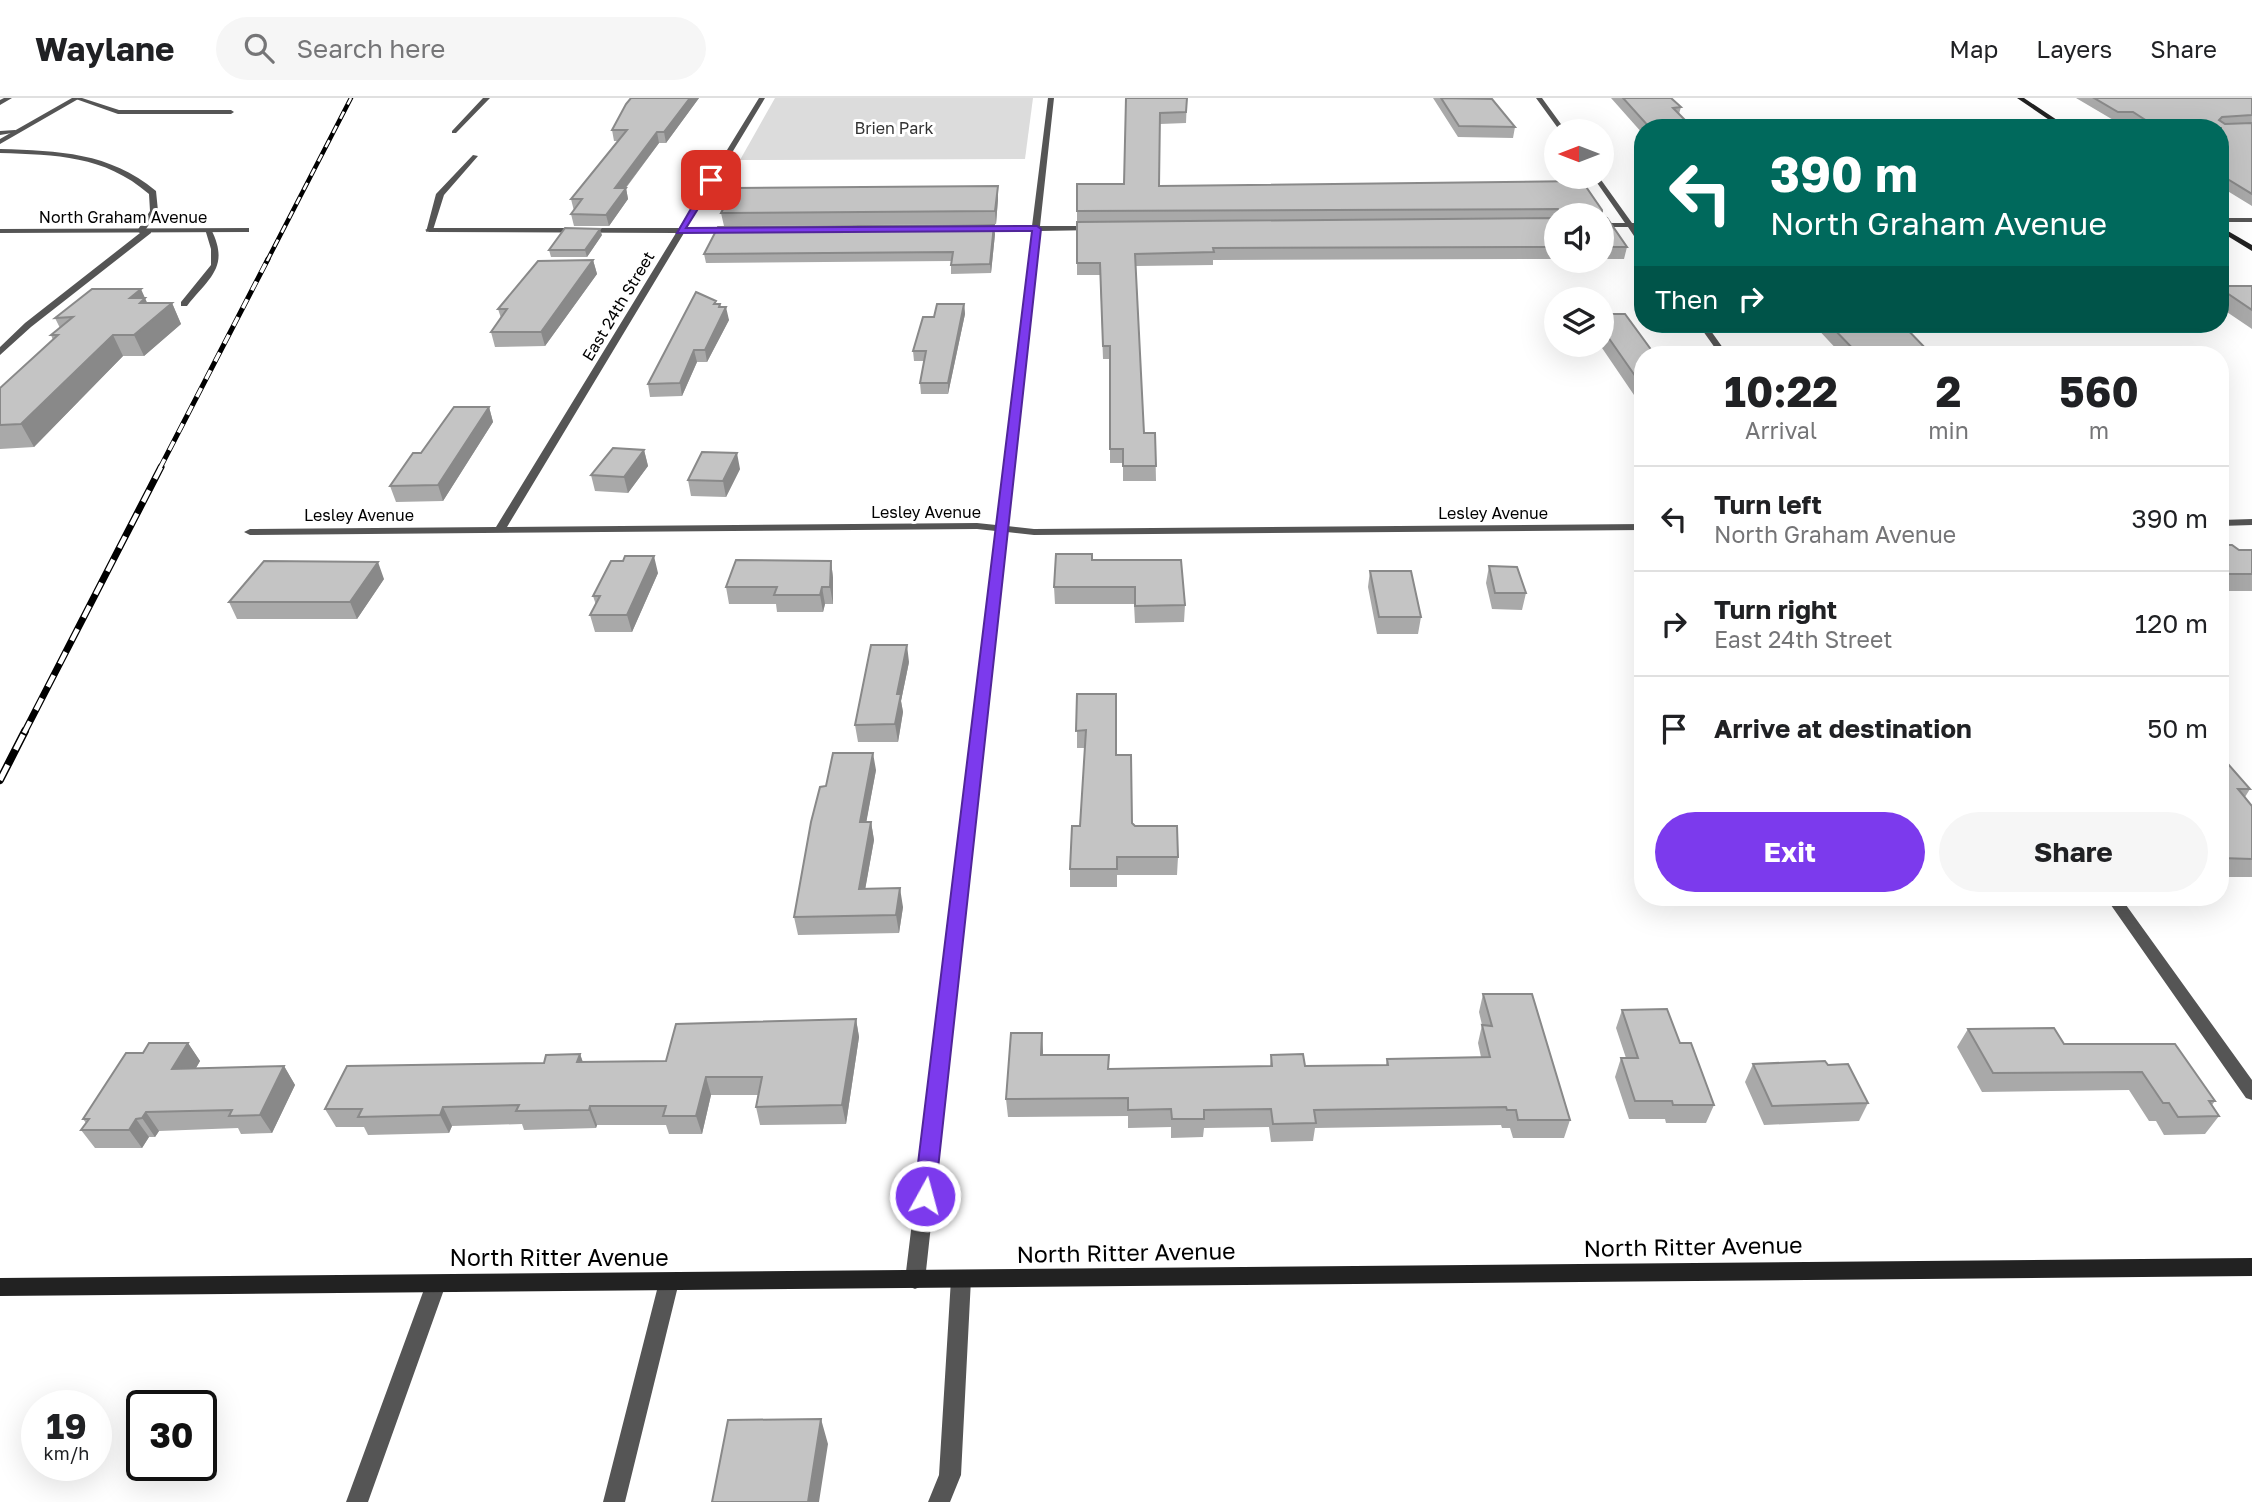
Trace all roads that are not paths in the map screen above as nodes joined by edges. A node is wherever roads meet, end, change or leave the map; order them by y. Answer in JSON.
{"nodes":[{"id":1,"x":9,"y":98,"type":"edge"},
{"id":2,"x":76,"y":98,"type":"edge"},
{"id":3,"x":112,"y":98,"type":"edge"},
{"id":4,"x":487,"y":98,"type":"edge"},
{"id":5,"x":762,"y":98,"type":"edge"},
{"id":6,"x":1051,"y":98,"type":"edge"},
{"id":7,"x":1539,"y":98,"type":"edge"},
{"id":8,"x":2021,"y":98,"type":"edge"},
{"id":9,"x":0,"y":103,"type":"edge"},
{"id":10,"x":96,"y":107,"type":"junction"},
{"id":11,"x":231,"y":112,"type":"dead end"},
{"id":12,"x":1554,"y":119,"type":"edge"},
{"id":13,"x":2052,"y":119,"type":"edge"},
{"id":14,"x":0,"y":132,"type":"edge"},
{"id":15,"x":15,"y":132,"type":"junction"},
{"id":16,"x":454,"y":132,"type":"dead end"},
{"id":17,"x":0,"y":142,"type":"edge"},
{"id":18,"x":0,"y":151,"type":"edge"},
{"id":19,"x":475,"y":156,"type":"dead end"},
{"id":20,"x":1604,"y":189,"type":"edge"},
{"id":21,"x":2229,"y":220,"type":"edge"},
{"id":22,"x":2252,"y":220,"type":"edge"},
{"id":23,"x":1614,"y":225,"type":"edge"},
{"id":24,"x":1630,"y":225,"type":"junction"},
{"id":25,"x":1634,"y":225,"type":"edge"},
{"id":26,"x":1105,"y":228,"type":"edge"},
{"id":27,"x":968,"y":229,"type":"edge"},
{"id":28,"x":1037,"y":229,"type":"junction"},
{"id":29,"x":208,"y":230,"type":"junction"},
{"id":30,"x":246,"y":230,"type":"dead end"},
{"id":31,"x":0,"y":231,"type":"edge"},
{"id":32,"x":144,"y":231,"type":"junction"},
{"id":33,"x":680,"y":231,"type":"junction"},
{"id":34,"x":748,"y":231,"type":"edge"},
{"id":35,"x":1634,"y":231,"type":"edge"},
{"id":36,"x":2229,"y":234,"type":"edge"},
{"id":37,"x":2252,"y":249,"type":"edge"},
{"id":38,"x":184,"y":304,"type":"dead end"},
{"id":39,"x":0,"y":352,"type":"edge"},
{"id":40,"x":2252,"y":522,"type":"edge"},
{"id":41,"x":2229,"y":523,"type":"edge"},
{"id":42,"x":1634,"y":527,"type":"edge"},
{"id":43,"x":1001,"y":529,"type":"junction"},
{"id":44,"x":499,"y":530,"type":"junction"},
{"id":45,"x":250,"y":532,"type":"dead end"},
{"id":46,"x":2119,"y":906,"type":"edge"},
{"id":47,"x":2252,"y":1093,"type":"edge"},
{"id":48,"x":2252,"y":1266,"type":"edge"},
{"id":49,"x":961,"y":1279,"type":"junction"},
{"id":50,"x":915,"y":1280,"type":"junction"},
{"id":51,"x":669,"y":1282,"type":"junction"},
{"id":52,"x":436,"y":1284,"type":"junction"},
{"id":53,"x":0,"y":1287,"type":"edge"},
{"id":54,"x":357,"y":1502,"type":"edge"},
{"id":55,"x":614,"y":1502,"type":"edge"},
{"id":56,"x":939,"y":1502,"type":"edge"}],
"edges":[{"from":1,"to":9,"type":"street"},
{"from":2,"to":10,"type":"street"},
{"from":2,"to":15,"type":"street"},
{"from":3,"to":10,"type":"street"},
{"from":4,"to":16,"type":"street"},
{"from":5,"to":33,"type":"street","name":"East 24th Street"},
{"from":6,"to":28,"type":"street"},
{"from":7,"to":12,"type":"street"},
{"from":8,"to":13,"type":"street"},
{"from":10,"to":11,"type":"street"},
{"from":14,"to":15,"type":"street"},
{"from":15,"to":17,"type":"street"},
{"from":18,"to":32,"type":"street"},
{"from":19,"to":33,"type":"street"},
{"from":20,"to":24,"type":"street"},
{"from":21,"to":22,"type":"street"},
{"from":23,"to":24,"type":"street"},
{"from":24,"to":25,"type":"street"},
{"from":24,"to":35,"type":"street"},
{"from":26,"to":28,"type":"street"},
{"from":27,"to":28,"type":"street"},
{"from":28,"to":43,"type":"street"},
{"from":29,"to":30,"type":"street","name":"North Graham Avenue"},
{"from":29,"to":32,"type":"street","name":"North Graham Avenue"},
{"from":29,"to":38,"type":"street"},
{"from":31,"to":32,"type":"street","name":"North Graham Avenue"},
{"from":32,"to":39,"type":"street"},
{"from":33,"to":34,"type":"street"},
{"from":33,"to":44,"type":"street","name":"East 24th Street"},
{"from":36,"to":37,"type":"street"},
{"from":40,"to":41,"type":"street"},
{"from":42,"to":43,"type":"street","name":"Lesley Avenue"},
{"from":43,"to":44,"type":"street","name":"Lesley Avenue"},
{"from":43,"to":50,"type":"street"},
{"from":44,"to":45,"type":"street","name":"Lesley Avenue"},
{"from":46,"to":47,"type":"street"},
{"from":48,"to":49,"type":"street","name":"North Ritter Avenue"},
{"from":49,"to":50,"type":"street","name":"North Ritter Avenue"},
{"from":49,"to":56,"type":"street"},
{"from":50,"to":51,"type":"street","name":"North Ritter Avenue"},
{"from":51,"to":52,"type":"street","name":"North Ritter Avenue"},
{"from":51,"to":55,"type":"street"},
{"from":52,"to":53,"type":"street","name":"North Ritter Avenue"},
{"from":52,"to":54,"type":"street"}]}
